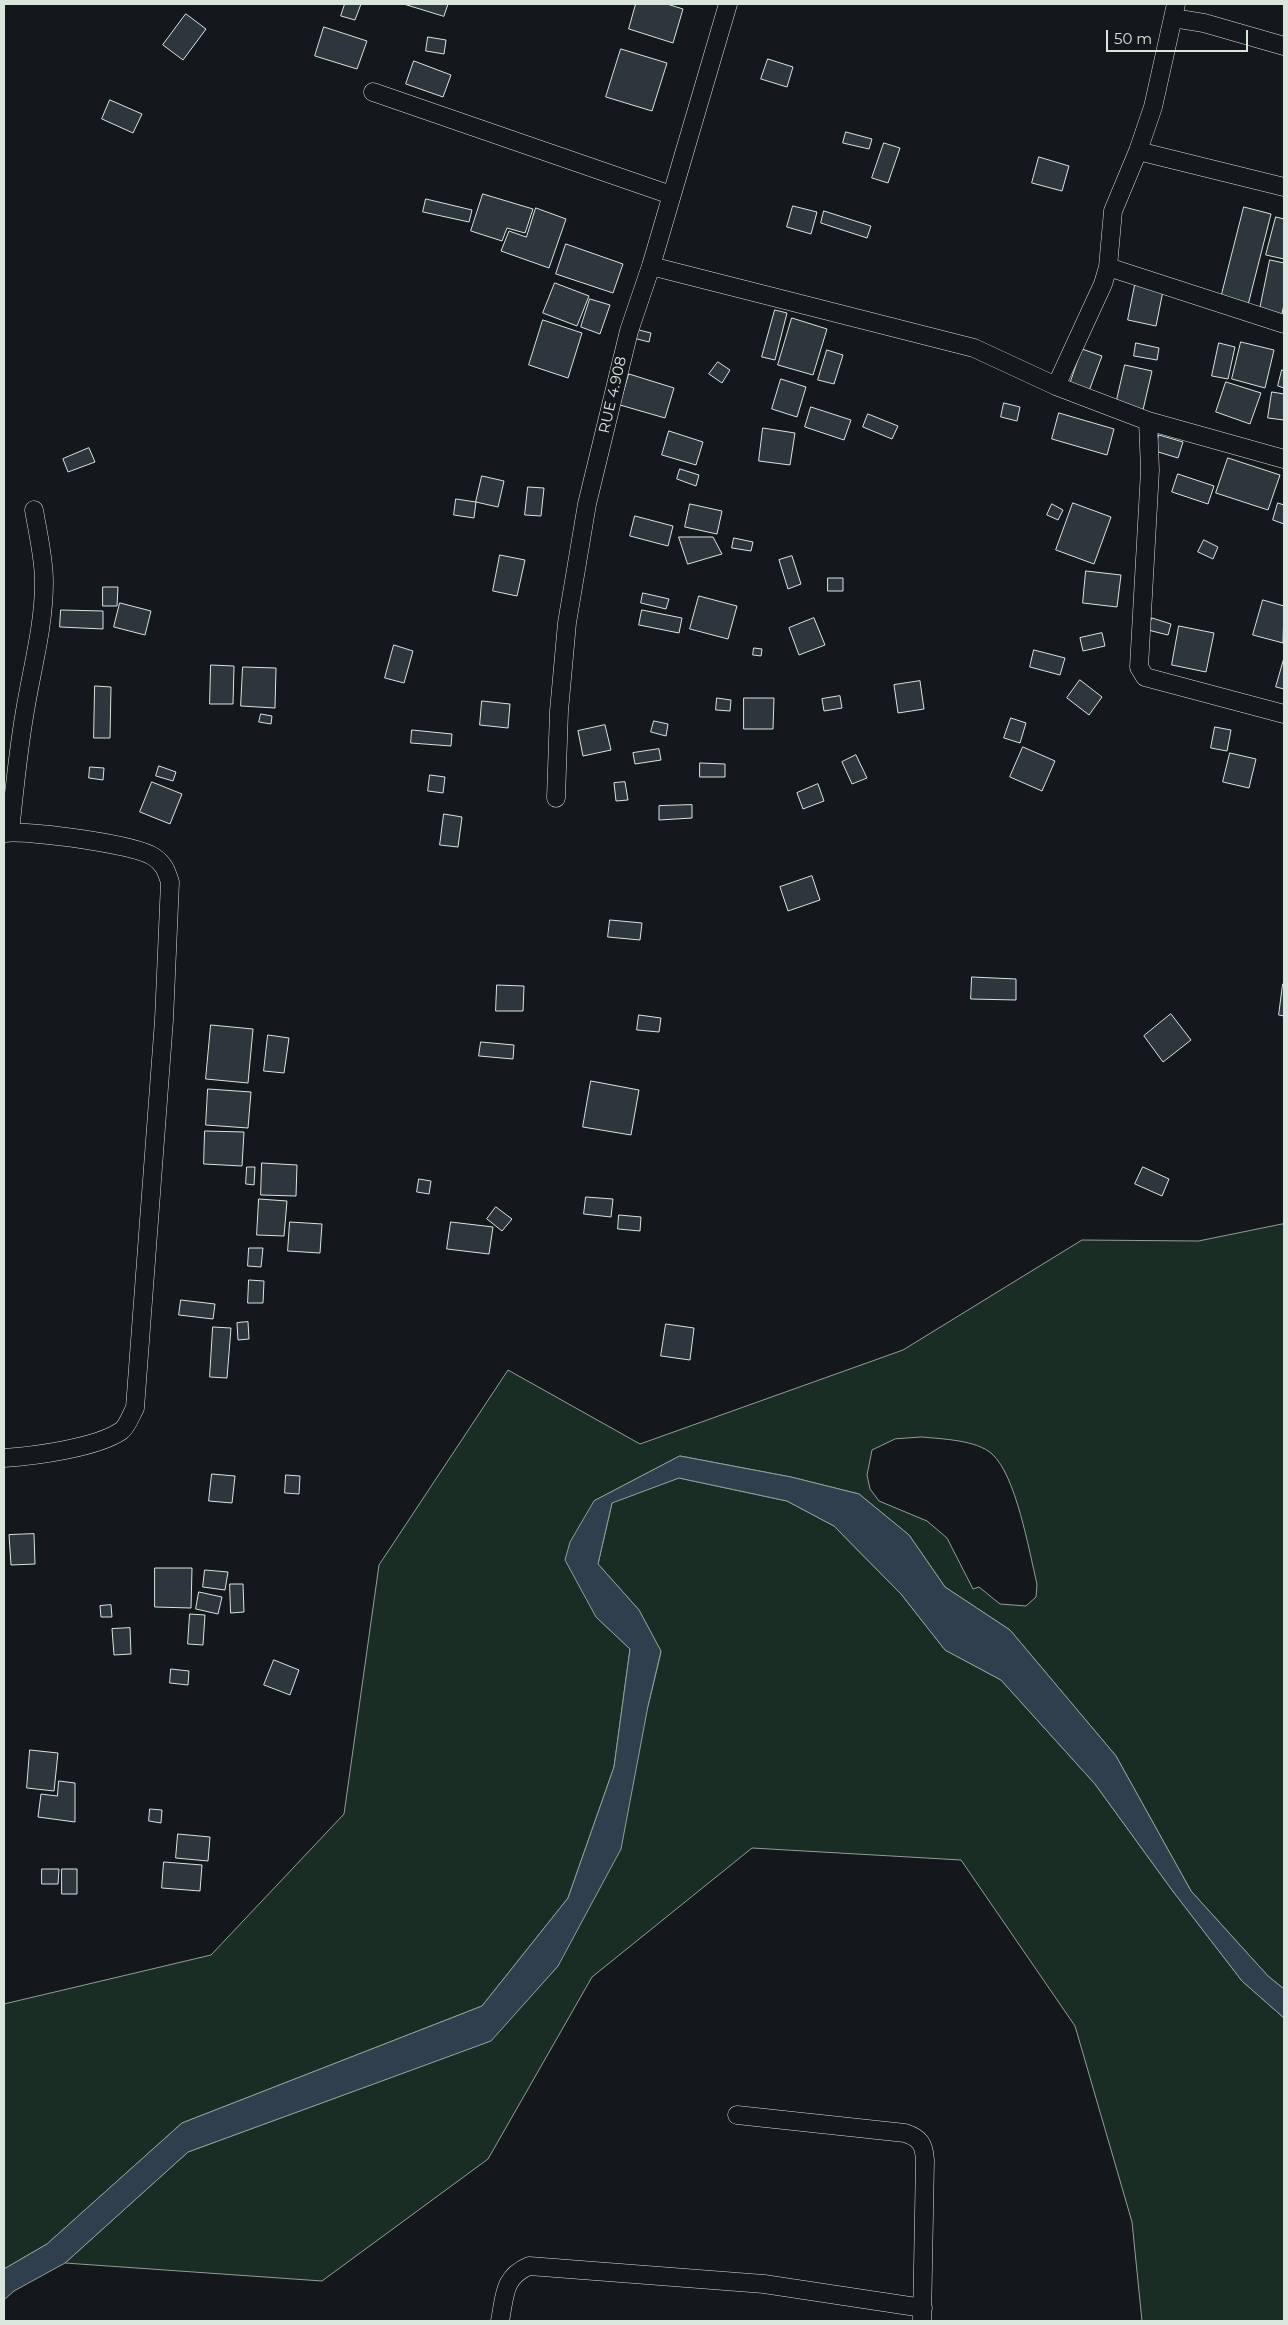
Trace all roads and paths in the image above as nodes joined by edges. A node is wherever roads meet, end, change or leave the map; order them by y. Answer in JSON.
{"nodes":[{"id":1,"x":728,"y":4,"type":"edge"},
{"id":2,"x":1174,"y":11,"type":"edge"},
{"id":3,"x":1284,"y":46,"type":"edge"},
{"id":4,"x":372,"y":92,"type":"dead end"},
{"id":5,"x":1138,"y":151,"type":"junction"},
{"id":6,"x":1284,"y":187,"type":"edge"},
{"id":7,"x":671,"y":195,"type":"junction"},
{"id":8,"x":651,"y":266,"type":"junction"},
{"id":9,"x":1108,"y":267,"type":"junction"},
{"id":10,"x":1284,"y":324,"type":"edge"},
{"id":11,"x":1056,"y":386,"type":"junction"},
{"id":12,"x":1148,"y":421,"type":"junction"},
{"id":13,"x":1284,"y":459,"type":"edge"},
{"id":14,"x":34,"y":510,"type":"dead end"},
{"id":15,"x":1284,"y":714,"type":"edge"},
{"id":16,"x":556,"y":798,"type":"dead end"},
{"id":17,"x":7,"y":833,"type":"edge"},
{"id":18,"x":4,"y":1458,"type":"edge"},
{"id":19,"x":737,"y":2115,"type":"dead end"},
{"id":20,"x":922,"y":2315,"type":"edge"},
{"id":21,"x":500,"y":2321,"type":"edge"}],
"edges":[{"from":1,"to":7,"type":"street","name":"RUE 4.908"},
{"from":2,"to":3,"type":"street"},
{"from":2,"to":5,"type":"street"},
{"from":4,"to":7,"type":"street"},
{"from":5,"to":6,"type":"street"},
{"from":5,"to":9,"type":"street"},
{"from":7,"to":8,"type":"street","name":"RUE 4.908"},
{"from":8,"to":11,"type":"street"},
{"from":8,"to":16,"type":"street","name":"RUE 4.908"},
{"from":9,"to":10,"type":"street"},
{"from":9,"to":11,"type":"street"},
{"from":11,"to":12,"type":"street"},
{"from":12,"to":13,"type":"street"},
{"from":12,"to":15,"type":"street"},
{"from":14,"to":17,"type":"street"},
{"from":17,"to":18,"type":"street"},
{"from":19,"to":20,"type":"street"},
{"from":20,"to":21,"type":"street"}]}
